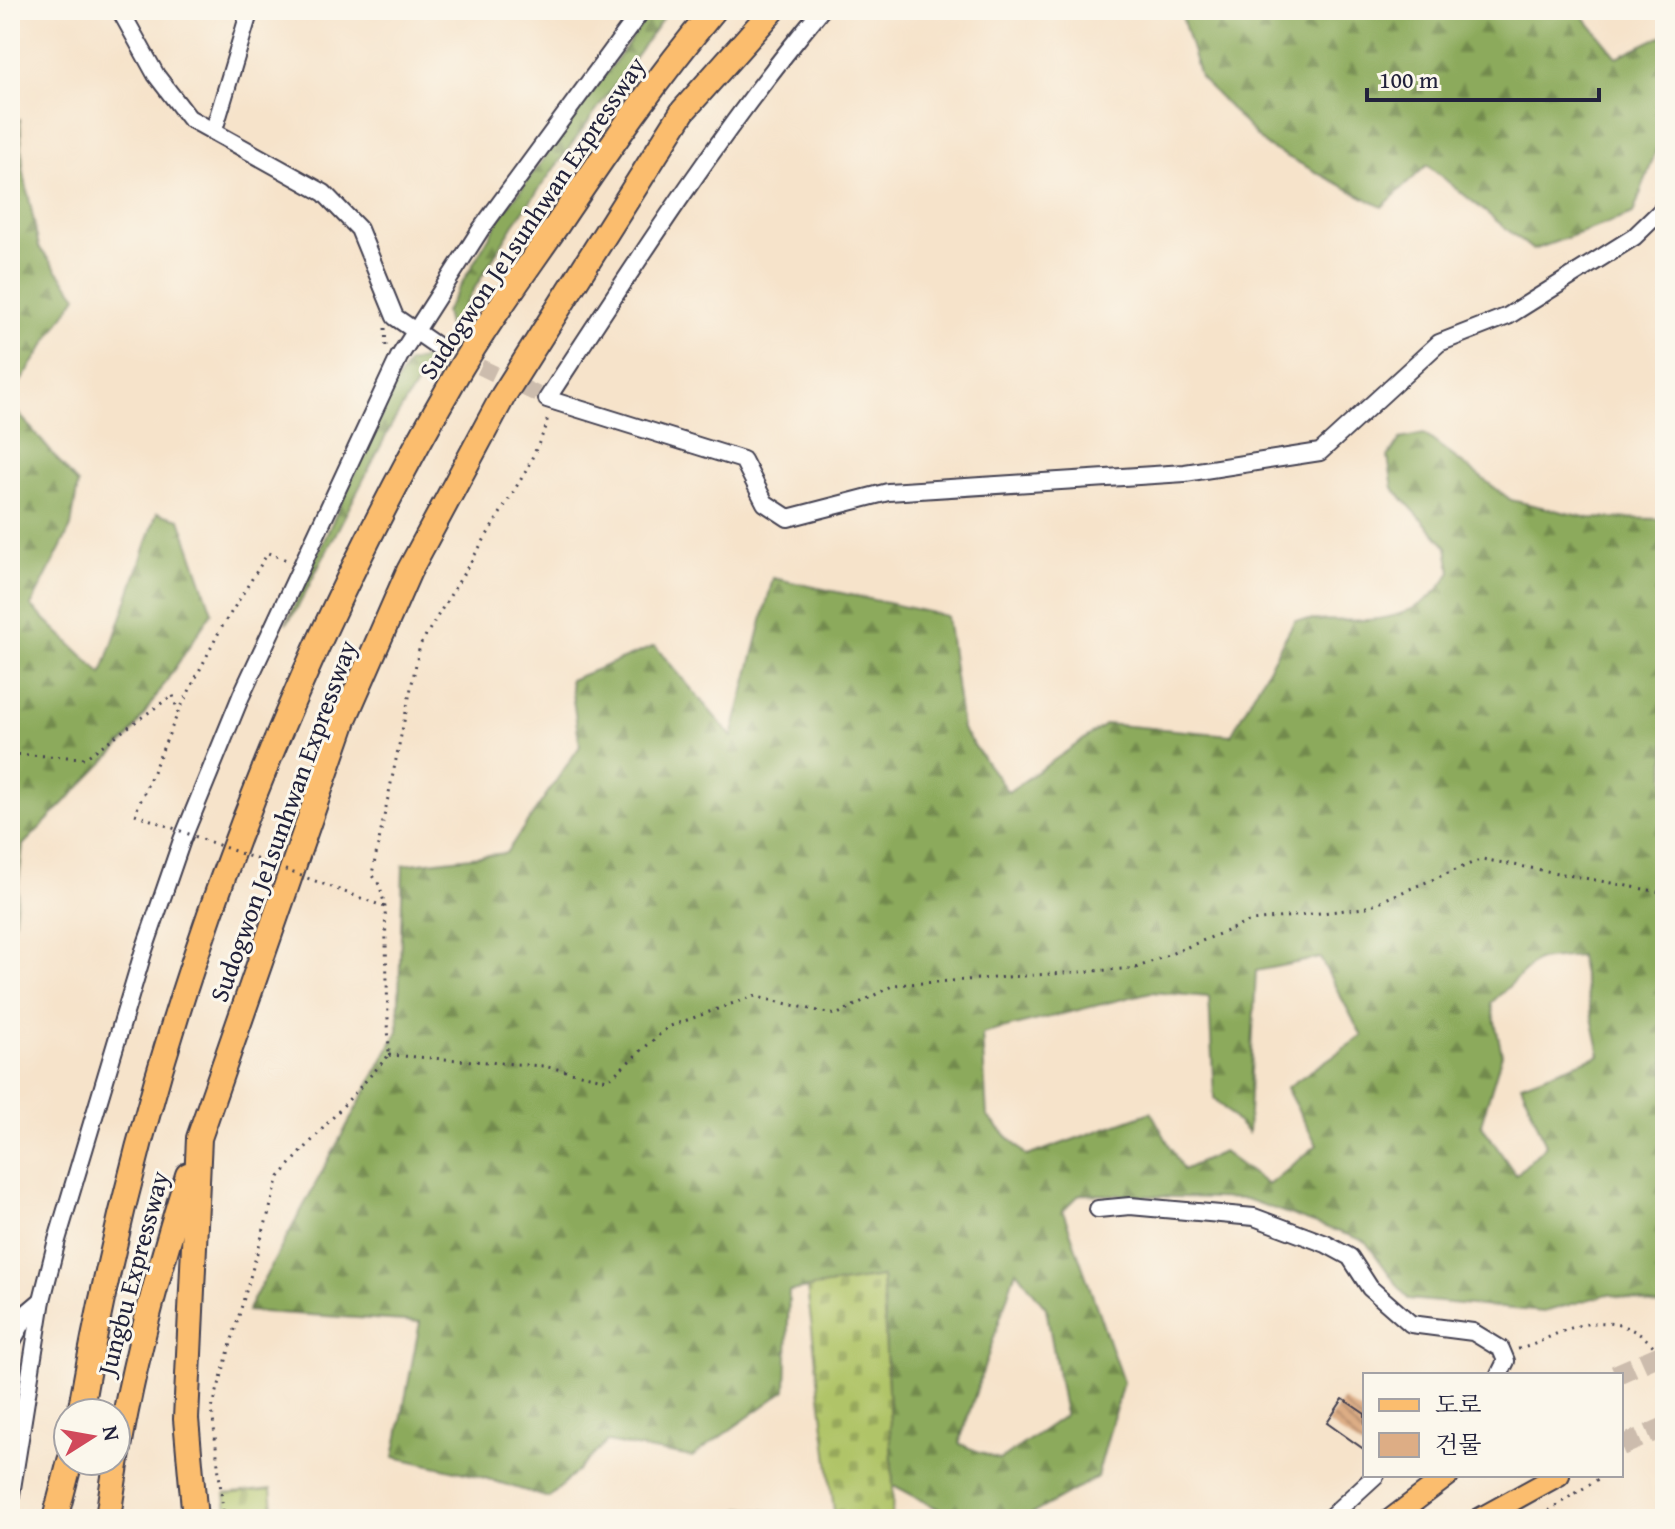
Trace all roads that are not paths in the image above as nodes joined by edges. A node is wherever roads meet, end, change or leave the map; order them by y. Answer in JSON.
{"nodes":[{"id":1,"x":120,"y":10,"type":"edge"},
{"id":2,"x":250,"y":10,"type":"edge"},
{"id":3,"x":642,"y":10,"type":"edge"},
{"id":4,"x":714,"y":10,"type":"edge"},
{"id":5,"x":773,"y":10,"type":"edge"},
{"id":6,"x":821,"y":10,"type":"edge"},
{"id":7,"x":214,"y":130,"type":"junction"},
{"id":8,"x":1665,"y":207,"type":"edge"},
{"id":9,"x":415,"y":334,"type":"junction"},
{"id":10,"x":437,"y":346,"type":"tunnel mouth"},
{"id":11,"x":199,"y":1138,"type":"junction"},
{"id":12,"x":1098,"y":1209,"type":"dead end"},
{"id":13,"x":42,"y":1300,"type":"junction"},
{"id":14,"x":10,"y":1345,"type":"edge"},
{"id":15,"x":1500,"y":1373,"type":"edge"},
{"id":16,"x":83,"y":1397,"type":"edge"},
{"id":17,"x":67,"y":1477,"type":"edge"},
{"id":18,"x":71,"y":1477,"type":"edge"},
{"id":19,"x":1374,"y":1477,"type":"edge"},
{"id":20,"x":1446,"y":1477,"type":"edge"},
{"id":21,"x":1555,"y":1477,"type":"edge"},
{"id":22,"x":10,"y":1501,"type":"edge"},
{"id":23,"x":55,"y":1519,"type":"edge"},
{"id":24,"x":68,"y":1519,"type":"edge"},
{"id":25,"x":108,"y":1519,"type":"edge"},
{"id":26,"x":195,"y":1519,"type":"edge"},
{"id":27,"x":1328,"y":1519,"type":"edge"},
{"id":28,"x":1391,"y":1519,"type":"edge"},
{"id":29,"x":1479,"y":1519,"type":"edge"}],
"edges":[{"from":1,"to":7,"type":"street"},
{"from":2,"to":7,"type":"street"},
{"from":3,"to":9,"type":"street"},
{"from":4,"to":16,"type":"highway","name":"Sudogwon Je1sunhwan Expressway"},
{"from":5,"to":11,"type":"highway","name":"Sudogwon Je1sunhwan Expressway"},
{"from":6,"to":8,"type":"street"},
{"from":7,"to":9,"type":"street"},
{"from":9,"to":10,"type":"street"},
{"from":9,"to":13,"type":"street"},
{"from":11,"to":25,"type":"highway","name":"Jungbu Expressway"},
{"from":11,"to":26,"type":"highway","name":"Sudogwon Je1sunhwan Expressway"},
{"from":12,"to":15,"type":"street"},
{"from":13,"to":14,"type":"street"},
{"from":13,"to":22,"type":"street"},
{"from":17,"to":23,"type":"highway"},
{"from":18,"to":24,"type":"highway"},
{"from":19,"to":27,"type":"street"},
{"from":20,"to":28,"type":"main road"},
{"from":21,"to":29,"type":"main road"}]}
